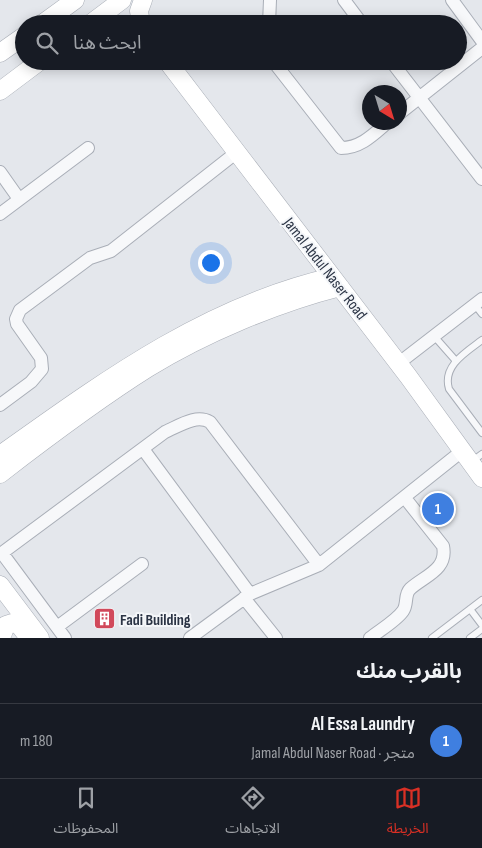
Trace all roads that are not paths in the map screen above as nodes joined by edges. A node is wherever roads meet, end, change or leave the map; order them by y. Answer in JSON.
{"nodes":[{"id":1,"x":122,"y":0,"type":"edge"},
{"id":2,"x":143,"y":0,"type":"edge"},
{"id":3,"x":271,"y":0,"type":"edge"},
{"id":4,"x":344,"y":0,"type":"edge"},
{"id":5,"x":452,"y":0,"type":"edge"},
{"id":6,"x":71,"y":2,"type":"edge"},
{"id":7,"x":54,"y":15,"type":"edge"},
{"id":8,"x":102,"y":15,"type":"edge"},
{"id":9,"x":139,"y":15,"type":"edge"},
{"id":10,"x":270,"y":15,"type":"edge"},
{"id":11,"x":355,"y":15,"type":"edge"},
{"id":12,"x":463,"y":15,"type":"edge"},
{"id":13,"x":467,"y":20,"type":"edge"},
{"id":14,"x":482,"y":41,"type":"edge"},
{"id":15,"x":15,"y":42,"type":"edge"},
{"id":16,"x":482,"y":48,"type":"edge"},
{"id":17,"x":0,"y":53,"type":"edge"},
{"id":18,"x":467,"y":60,"type":"edge"},
{"id":19,"x":28,"y":70,"type":"edge"},
{"id":20,"x":173,"y":70,"type":"edge"},
{"id":21,"x":280,"y":70,"type":"edge"},
{"id":22,"x":398,"y":70,"type":"edge"},
{"id":23,"x":455,"y":70,"type":"edge"},
{"id":24,"x":0,"y":91,"type":"edge"},
{"id":25,"x":420,"y":98,"type":"junction"},
{"id":26,"x":407,"y":108,"type":"edge"},
{"id":27,"x":378,"y":130,"type":"edge"},
{"id":28,"x":88,"y":148,"type":"dead end"},
{"id":29,"x":237,"y":152,"type":"junction"},
{"id":30,"x":0,"y":172,"type":"edge"},
{"id":31,"x":482,"y":178,"type":"edge"},
{"id":32,"x":19,"y":199,"type":"junction"},
{"id":33,"x":0,"y":214,"type":"edge"},
{"id":34,"x":336,"y":282,"type":"junction"},
{"id":35,"x":480,"y":306,"type":"edge"},
{"id":36,"x":434,"y":336,"type":"junction"},
{"id":37,"x":482,"y":340,"type":"edge"},
{"id":38,"x":456,"y":361,"type":"junction"},
{"id":39,"x":399,"y":363,"type":"junction"},
{"id":40,"x":0,"y":405,"type":"edge"},
{"id":41,"x":482,"y":433,"type":"edge"},
{"id":42,"x":143,"y":449,"type":"junction"},
{"id":43,"x":0,"y":454,"type":"edge"},
{"id":44,"x":472,"y":456,"type":"edge"},
{"id":45,"x":0,"y":474,"type":"edge"},
{"id":46,"x":482,"y":478,"type":"edge"},
{"id":47,"x":405,"y":498,"type":"junction"},
{"id":48,"x":142,"y":564,"type":"dead end"},
{"id":49,"x":319,"y":565,"type":"junction"},
{"id":50,"x":16,"y":571,"type":"junction"},
{"id":51,"x":0,"y":584,"type":"edge"},
{"id":52,"x":247,"y":596,"type":"junction"},
{"id":53,"x":482,"y":600,"type":"edge"},
{"id":54,"x":470,"y":609,"type":"junction"},
{"id":55,"x":482,"y":625,"type":"edge"},
{"id":56,"x":57,"y":627,"type":"junction"},
{"id":57,"x":482,"y":629,"type":"edge"},
{"id":58,"x":3,"y":633,"type":"edge"},
{"id":59,"x":29,"y":638,"type":"edge"},
{"id":60,"x":40,"y":638,"type":"edge"},
{"id":61,"x":65,"y":638,"type":"edge"},
{"id":62,"x":190,"y":638,"type":"edge"},
{"id":63,"x":276,"y":638,"type":"edge"},
{"id":64,"x":370,"y":638,"type":"edge"},
{"id":65,"x":432,"y":638,"type":"edge"},
{"id":66,"x":470,"y":638,"type":"edge"}],
"edges":[{"from":1,"to":8,"type":"street"},
{"from":2,"to":9,"type":"street"},
{"from":3,"to":10,"type":"street"},
{"from":4,"to":11,"type":"street"},
{"from":5,"to":12,"type":"street"},
{"from":6,"to":7,"type":"street"},
{"from":13,"to":14,"type":"street"},
{"from":15,"to":17,"type":"street"},
{"from":16,"to":18,"type":"street"},
{"from":19,"to":24,"type":"street"},
{"from":20,"to":29,"type":"street","name":"Jamal Abdul Naser Road"},
{"from":21,"to":27,"type":"street"},
{"from":22,"to":25,"type":"street"},
{"from":23,"to":25,"type":"street"},
{"from":25,"to":26,"type":"street"},
{"from":25,"to":31,"type":"street"},
{"from":28,"to":32,"type":"street"},
{"from":29,"to":34,"type":"street","name":"Jamal Abdul Naser Road"},
{"from":29,"to":40,"type":"street"},
{"from":30,"to":32,"type":"street"},
{"from":32,"to":33,"type":"street"},
{"from":34,"to":39,"type":"street","name":"Jamal Abdul Naser Road"},
{"from":34,"to":43,"type":"street"},
{"from":34,"to":45,"type":"street"},
{"from":35,"to":36,"type":"street"},
{"from":36,"to":38,"type":"lane"},
{"from":36,"to":39,"type":"street"},
{"from":37,"to":38,"type":"lane"},
{"from":38,"to":41,"type":"lane"},
{"from":39,"to":44,"type":"street","name":"Jamal Abdul Naser Road"},
{"from":42,"to":49,"type":"street"},
{"from":42,"to":50,"type":"street"},
{"from":42,"to":52,"type":"street"},
{"from":44,"to":46,"type":"street","name":"Jamal Abdul Naser Road"},
{"from":44,"to":47,"type":"street"},
{"from":47,"to":49,"type":"street"},
{"from":47,"to":64,"type":"street"},
{"from":48,"to":56,"type":"street"},
{"from":49,"to":52,"type":"street"},
{"from":50,"to":51,"type":"street"},
{"from":50,"to":56,"type":"street"},
{"from":51,"to":60,"type":"street"},
{"from":52,"to":62,"type":"street"},
{"from":52,"to":63,"type":"street"},
{"from":53,"to":54,"type":"lane"},
{"from":54,"to":55,"type":"lane"},
{"from":54,"to":65,"type":"lane"},
{"from":56,"to":61,"type":"street"},
{"from":57,"to":66,"type":"lane"},
{"from":58,"to":59,"type":"street"}]}
